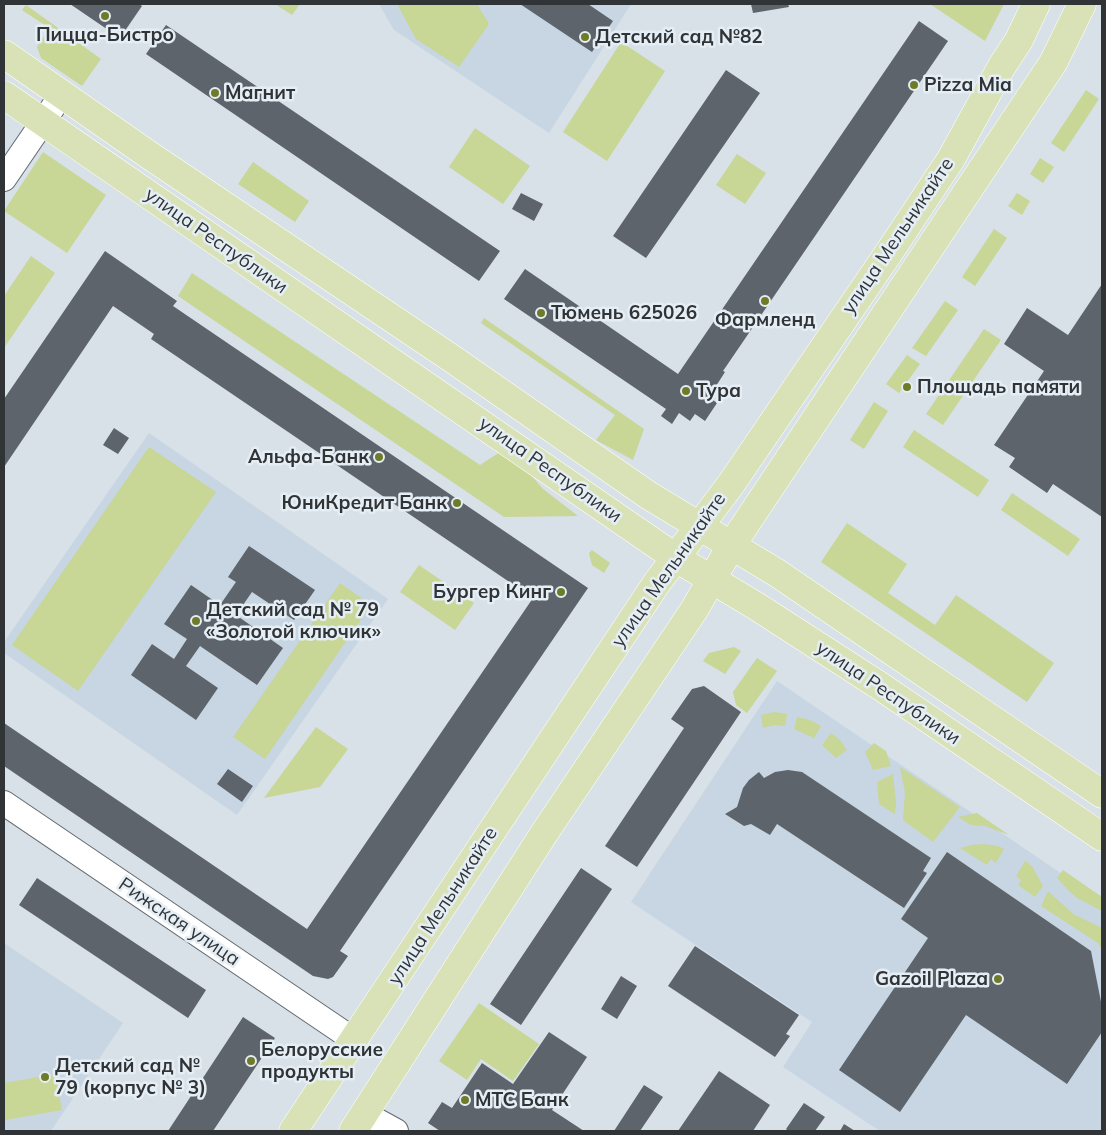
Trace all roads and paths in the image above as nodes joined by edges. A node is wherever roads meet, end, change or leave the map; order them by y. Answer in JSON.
{"nodes":[{"id":1,"x":1036,"y":4,"type":"edge"},
{"id":2,"x":1082,"y":4,"type":"edge"},
{"id":3,"x":4,"y":54,"type":"edge"},
{"id":4,"x":62,"y":94,"type":"junction"},
{"id":5,"x":4,"y":95,"type":"edge"},
{"id":6,"x":43,"y":121,"type":"junction"},
{"id":7,"x":4,"y":179,"type":"edge"},
{"id":8,"x":700,"y":527,"type":"junction"},
{"id":9,"x":731,"y":546,"type":"junction"},
{"id":10,"x":676,"y":558,"type":"junction"},
{"id":11,"x":712,"y":580,"type":"junction"},
{"id":12,"x":1102,"y":794,"type":"edge"},
{"id":13,"x":4,"y":803,"type":"edge"},
{"id":14,"x":1102,"y":837,"type":"edge"},
{"id":15,"x":354,"y":1040,"type":"junction"},
{"id":16,"x":359,"y":1122,"type":"edge"},
{"id":17,"x":293,"y":1131,"type":"edge"},
{"id":18,"x":396,"y":1131,"type":"edge"}],
"edges":[{"from":1,"to":8,"type":"main road","name":"улица Мельникайте"},
{"from":2,"to":9,"type":"main road","name":"улица Мельникайте"},
{"from":3,"to":4,"type":"main road","name":"улица Республики"},
{"from":4,"to":6,"type":"street"},
{"from":4,"to":8,"type":"main road","name":"улица Республики"},
{"from":5,"to":6,"type":"main road","name":"улица Республики"},
{"from":6,"to":7,"type":"street"},
{"from":6,"to":10,"type":"main road","name":"улица Республики"},
{"from":8,"to":9,"type":"main road","name":"улица Республики"},
{"from":8,"to":10,"type":"main road","name":"улица Мельникайте"},
{"from":9,"to":11,"type":"main road","name":"улица Мельникайте"},
{"from":9,"to":12,"type":"main road","name":"улица Республики"},
{"from":10,"to":11,"type":"main road","name":"улица Республики"},
{"from":10,"to":15,"type":"main road","name":"улица Мельникайте"},
{"from":11,"to":14,"type":"main road","name":"улица Республики"},
{"from":11,"to":16,"type":"main road","name":"улица Мельникайте"},
{"from":13,"to":15,"type":"street","name":"Рижская улица"},
{"from":15,"to":17,"type":"main road","name":"улица Мельникайте"},
{"from":16,"to":18,"type":"street"}]}
